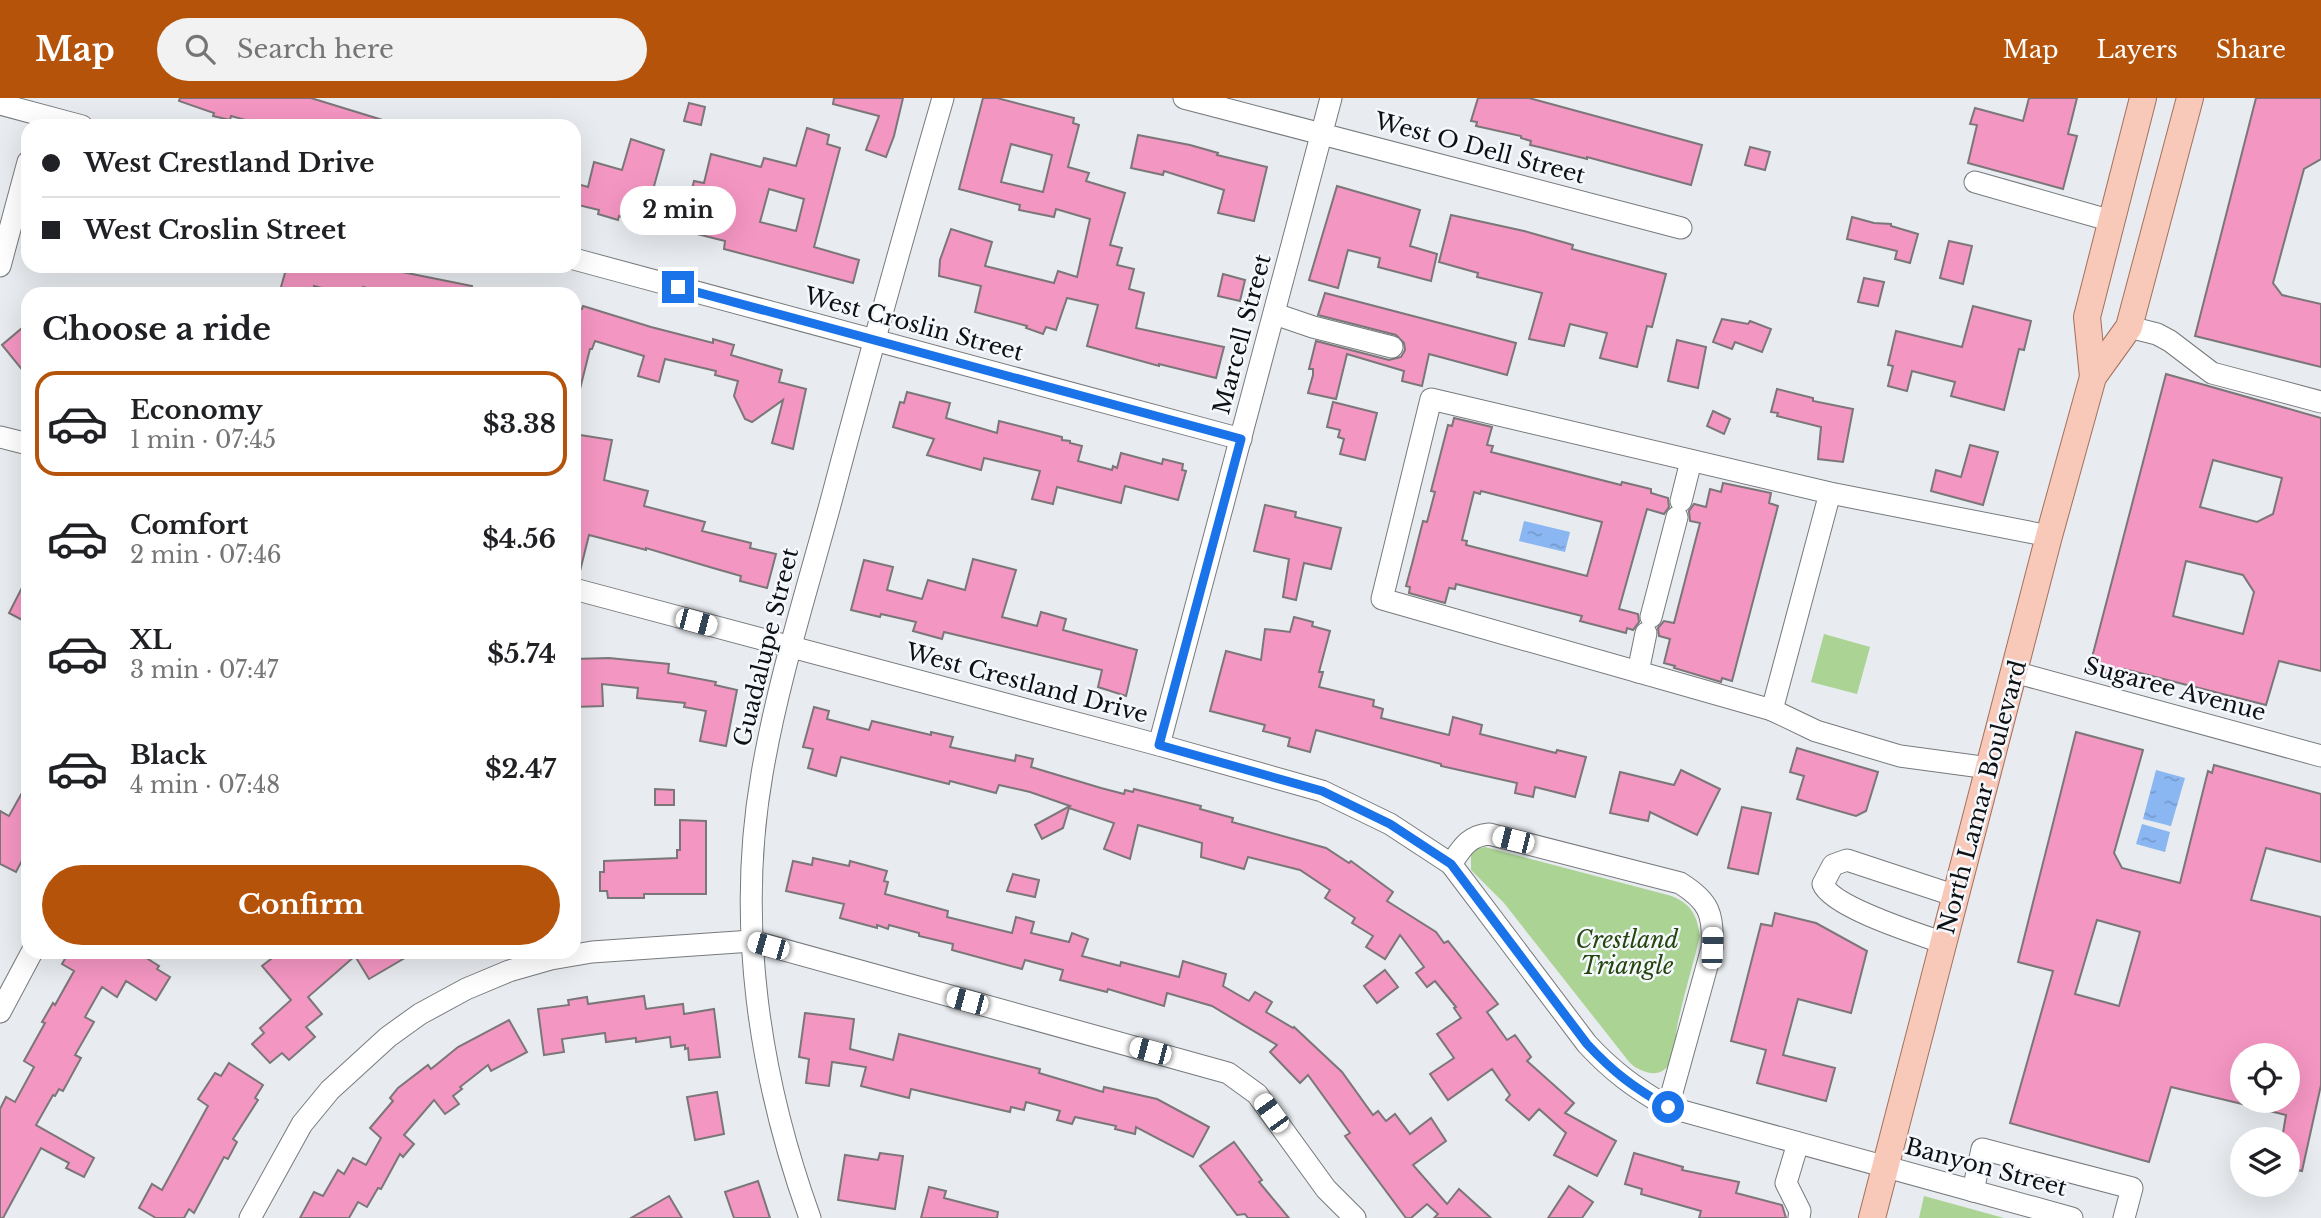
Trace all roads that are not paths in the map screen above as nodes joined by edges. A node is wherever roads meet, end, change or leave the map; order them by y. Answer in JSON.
{"nodes":[{"id":1,"x":943,"y":98,"type":"edge"},
{"id":2,"x":1184,"y":98,"type":"edge"},
{"id":3,"x":1331,"y":98,"type":"edge"},
{"id":4,"x":2143,"y":98,"type":"edge"},
{"id":5,"x":2190,"y":98,"type":"edge"},
{"id":6,"x":0,"y":104,"type":"edge"},
{"id":7,"x":41,"y":113,"type":"edge"},
{"id":8,"x":60,"y":119,"type":"edge"},
{"id":9,"x":1322,"y":134,"type":"junction"},
{"id":10,"x":1975,"y":182,"type":"dead end"},
{"id":11,"x":21,"y":188,"type":"edge"},
{"id":12,"x":2112,"y":221,"type":"junction"},
{"id":13,"x":1681,"y":228,"type":"dead end"},
{"id":14,"x":581,"y":261,"type":"edge"},
{"id":15,"x":0,"y":266,"type":"edge"},
{"id":16,"x":1275,"y":314,"type":"junction"},
{"id":17,"x":2129,"y":327,"type":"junction"},
{"id":18,"x":874,"y":340,"type":"junction"},
{"id":19,"x":1392,"y":347,"type":"dead end"},
{"id":20,"x":2093,"y":377,"type":"junction"},
{"id":21,"x":2321,"y":402,"type":"edge"},
{"id":22,"x":0,"y":437,"type":"edge"},
{"id":23,"x":1241,"y":439,"type":"junction"},
{"id":24,"x":21,"y":442,"type":"edge"},
{"id":25,"x":1691,"y":461,"type":"junction"},
{"id":26,"x":1830,"y":493,"type":"junction"},
{"id":27,"x":2049,"y":536,"type":"junction"},
{"id":28,"x":581,"y":591,"type":"edge"},
{"id":29,"x":626,"y":603,"type":"junction"},
{"id":30,"x":581,"y":606,"type":"edge"},
{"id":31,"x":792,"y":647,"type":"junction"},
{"id":32,"x":1637,"y":672,"type":"junction"},
{"id":33,"x":2014,"y":672,"type":"junction"},
{"id":34,"x":1772,"y":710,"type":"junction"},
{"id":35,"x":1159,"y":745,"type":"junction"},
{"id":36,"x":2321,"y":755,"type":"edge"},
{"id":37,"x":1989,"y":768,"type":"junction"},
{"id":38,"x":1451,"y":864,"type":"junction"},
{"id":39,"x":1956,"y":896,"type":"junction"},
{"id":40,"x":752,"y":941,"type":"junction"},
{"id":41,"x":1944,"y":943,"type":"junction"},
{"id":42,"x":581,"y":954,"type":"edge"},
{"id":43,"x":28,"y":959,"type":"edge"},
{"id":44,"x":551,"y":959,"type":"edge"},
{"id":45,"x":0,"y":1012,"type":"edge"},
{"id":46,"x":1668,"y":1107,"type":"junction"},
{"id":47,"x":1797,"y":1143,"type":"junction"},
{"id":48,"x":1886,"y":1167,"type":"junction"},
{"id":49,"x":1973,"y":1191,"type":"junction"},
{"id":50,"x":250,"y":1218,"type":"edge"},
{"id":51,"x":810,"y":1218,"type":"edge"},
{"id":52,"x":1354,"y":1218,"type":"edge"},
{"id":53,"x":1799,"y":1218,"type":"edge"},
{"id":54,"x":1872,"y":1218,"type":"edge"},
{"id":55,"x":2072,"y":1218,"type":"edge"},
{"id":56,"x":2124,"y":1218,"type":"edge"}],
"edges":[{"from":1,"to":18,"type":"street","name":"Guadalupe Street"},
{"from":2,"to":9,"type":"street","name":"West O Dell Street"},
{"from":3,"to":9,"type":"street","name":"Marcell Street"},
{"from":4,"to":12,"type":"main road","name":"North Lamar Boulevard"},
{"from":5,"to":17,"type":"main road","name":"North Lamar Boulevard"},
{"from":6,"to":7,"type":"street"},
{"from":7,"to":8,"type":"street"},
{"from":9,"to":13,"type":"street","name":"West O Dell Street"},
{"from":9,"to":16,"type":"street","name":"Marcell Street"},
{"from":10,"to":12,"type":"street"},
{"from":11,"to":15,"type":"street"},
{"from":12,"to":20,"type":"main road","name":"North Lamar Boulevard"},
{"from":14,"to":18,"type":"street","name":"West Croslin Street"},
{"from":16,"to":19,"type":"street"},
{"from":16,"to":23,"type":"street","name":"Marcell Street"},
{"from":17,"to":20,"type":"main road","name":"North Lamar Boulevard"},
{"from":17,"to":21,"type":"street"},
{"from":18,"to":23,"type":"street","name":"West Croslin Street"},
{"from":18,"to":31,"type":"street","name":"Guadalupe Street"},
{"from":20,"to":27,"type":"main road","name":"North Lamar Boulevard"},
{"from":22,"to":24,"type":"street"},
{"from":23,"to":35,"type":"street","name":"Marcell Street"},
{"from":25,"to":26,"type":"street"},
{"from":25,"to":32,"type":"street"},
{"from":25,"to":32,"type":"street"},
{"from":26,"to":27,"type":"street"},
{"from":26,"to":34,"type":"street"},
{"from":27,"to":33,"type":"main road","name":"North Lamar Boulevard"},
{"from":28,"to":29,"type":"street","name":"West Crestland Drive"},
{"from":29,"to":30,"type":"street"},
{"from":29,"to":31,"type":"street","name":"West Crestland Drive"},
{"from":31,"to":35,"type":"street","name":"West Crestland Drive"},
{"from":31,"to":40,"type":"street","name":"Guadalupe Street"},
{"from":32,"to":34,"type":"street"},
{"from":33,"to":36,"type":"street","name":"Sugaree Avenue"},
{"from":33,"to":37,"type":"main road","name":"North Lamar Boulevard"},
{"from":34,"to":37,"type":"street"},
{"from":35,"to":38,"type":"street","name":"West Crestland Drive"},
{"from":37,"to":39,"type":"main road","name":"North Lamar Boulevard"},
{"from":38,"to":46,"type":"street","name":"West Crestland Drive"},
{"from":38,"to":46,"type":"street"},
{"from":39,"to":41,"type":"main road","name":"North Lamar Boulevard"},
{"from":39,"to":41,"type":"street"},
{"from":40,"to":42,"type":"street"},
{"from":40,"to":51,"type":"street","name":"Guadalupe Street"},
{"from":40,"to":52,"type":"street"},
{"from":41,"to":48,"type":"main road","name":"North Lamar Boulevard"},
{"from":43,"to":45,"type":"street"},
{"from":44,"to":50,"type":"street"},
{"from":46,"to":47,"type":"street","name":"West Crestland Drive"},
{"from":47,"to":48,"type":"street","name":"West Crestland Drive"},
{"from":47,"to":53,"type":"street"},
{"from":48,"to":49,"type":"street","name":"Banyon Street"},
{"from":48,"to":54,"type":"main road","name":"North Lamar Boulevard"},
{"from":49,"to":55,"type":"street","name":"Banyon Street"},
{"from":49,"to":56,"type":"street"}]}
